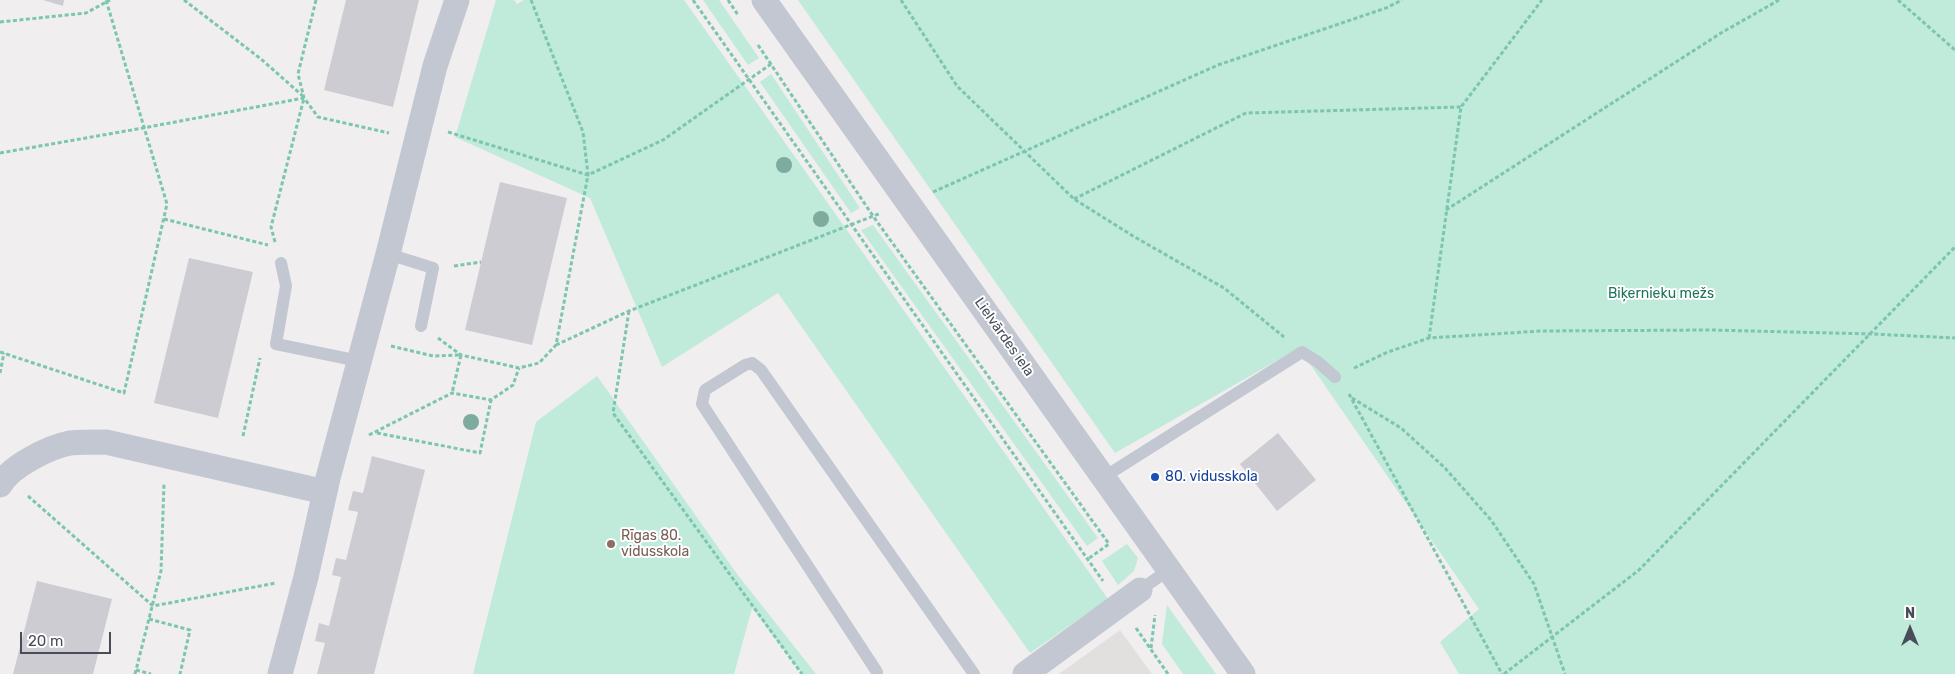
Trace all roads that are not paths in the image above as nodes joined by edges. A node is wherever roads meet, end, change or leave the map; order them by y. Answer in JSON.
{"nodes":[{"id":1,"x":457,"y":0,"type":"edge"},
{"id":2,"x":764,"y":0,"type":"edge"},
{"id":3,"x":388,"y":254,"type":"junction"},
{"id":4,"x":281,"y":263,"type":"dead end"},
{"id":5,"x":421,"y":326,"type":"road end"},
{"id":6,"x":361,"y":350,"type":"junction"},
{"id":7,"x":1335,"y":377,"type":"road end"},
{"id":8,"x":1104,"y":477,"type":"junction"},
{"id":9,"x":3,"y":480,"type":"edge"},
{"id":10,"x":325,"y":492,"type":"junction"},
{"id":11,"x":1170,"y":569,"type":"junction"},
{"id":12,"x":1140,"y":590,"type":"joint"},
{"id":13,"x":877,"y":672,"type":"dead end"},
{"id":14,"x":280,"y":674,"type":"edge"},
{"id":15,"x":974,"y":674,"type":"edge"},
{"id":16,"x":1026,"y":674,"type":"edge"},
{"id":17,"x":1244,"y":674,"type":"edge"}],
"edges":[{"from":1,"to":3,"type":"street"},
{"from":2,"to":8,"type":"street","name":"Lielvārdes iela"},
{"from":3,"to":5,"type":"lane"},
{"from":3,"to":6,"type":"street"},
{"from":4,"to":6,"type":"lane"},
{"from":6,"to":10,"type":"street"},
{"from":7,"to":8,"type":"lane"},
{"from":8,"to":11,"type":"street","name":"Lielvārdes iela"},
{"from":9,"to":10,"type":"street"},
{"from":10,"to":14,"type":"street"},
{"from":11,"to":12,"type":"lane"},
{"from":11,"to":17,"type":"street","name":"Lielvārdes iela"},
{"from":12,"to":16,"type":"street"},
{"from":13,"to":15,"type":"lane"}]}
